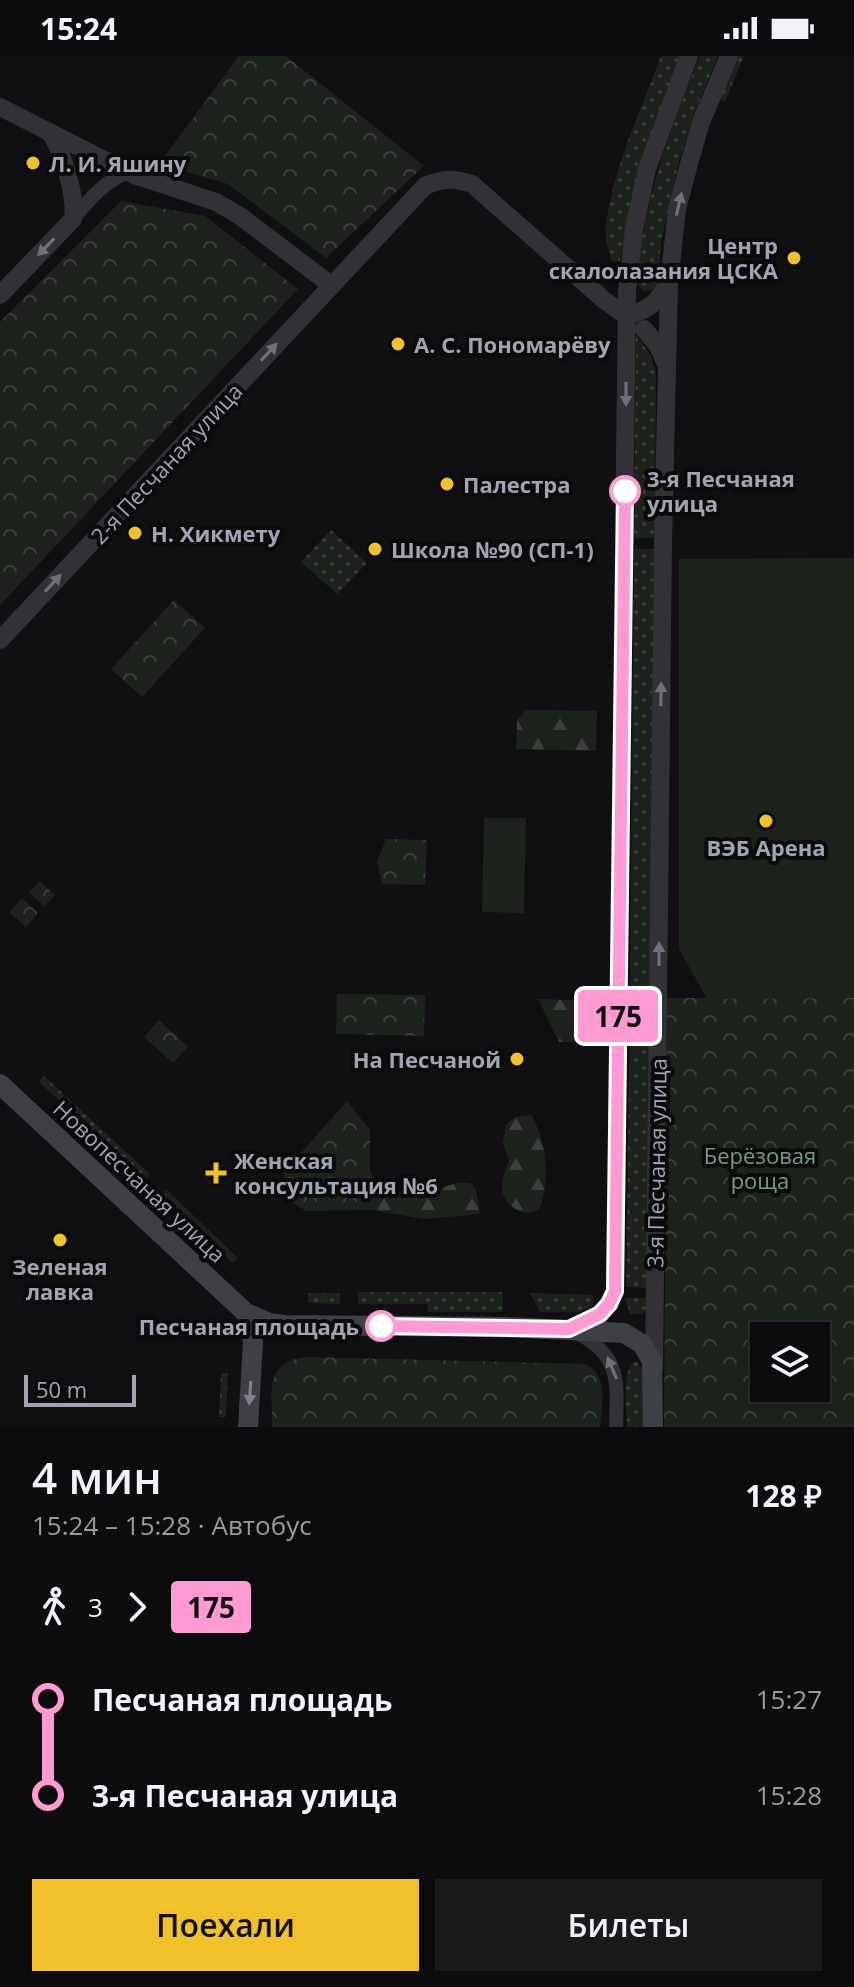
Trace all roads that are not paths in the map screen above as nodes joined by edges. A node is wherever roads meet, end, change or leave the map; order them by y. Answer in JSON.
{"nodes":[{"id":1,"x":689,"y":56,"type":"edge"},
{"id":2,"x":729,"y":56,"type":"edge"},
{"id":3,"x":0,"y":107,"type":"edge"},
{"id":4,"x":50,"y":132,"type":"junction"},
{"id":5,"x":129,"y":172,"type":"junction"},
{"id":6,"x":73,"y":219,"type":"junction"},
{"id":7,"x":631,"y":253,"type":"junction"},
{"id":8,"x":581,"y":279,"type":"junction"},
{"id":9,"x":669,"y":282,"type":"junction"},
{"id":10,"x":331,"y":285,"type":"junction"},
{"id":11,"x":0,"y":295,"type":"edge"},
{"id":12,"x":626,"y":316,"type":"junction"},
{"id":13,"x":644,"y":329,"type":"joint"},
{"id":14,"x":667,"y":365,"type":"junction"},
{"id":15,"x":0,"y":640,"type":"edge"},
{"id":16,"x":0,"y":1084,"type":"edge"},
{"id":17,"x":246,"y":1313,"type":"junction"},
{"id":18,"x":305,"y":1325,"type":"junction"},
{"id":19,"x":569,"y":1329,"type":"junction"},
{"id":20,"x":253,"y":1359,"type":"junction"},
{"id":21,"x":654,"y":1368,"type":"junction"},
{"id":22,"x":248,"y":1427,"type":"edge"},
{"id":23,"x":616,"y":1427,"type":"edge"},
{"id":24,"x":653,"y":1427,"type":"edge"}],
"edges":[{"from":1,"to":7,"type":"street","name":"3-я Песчаная улица"},
{"from":9,"to":2,"type":"street","name":"3-я Песчаная улица","one_way":true},
{"from":3,"to":4,"type":"street"},
{"from":4,"to":5,"type":"street"},
{"from":4,"to":6,"type":"street"},
{"from":5,"to":6,"type":"street"},
{"from":5,"to":10,"type":"street"},
{"from":6,"to":11,"type":"street","one_way":true},
{"from":7,"to":8,"type":"street"},
{"from":7,"to":12,"type":"street","name":"3-я Песчаная улица"},
{"from":8,"to":10,"type":"street","name":"2-я Песчаная улица"},
{"from":8,"to":12,"type":"street"},
{"from":9,"to":12,"type":"street"},
{"from":9,"to":14,"type":"street","name":"3-я Песчаная улица"},
{"from":15,"to":10,"type":"street","name":"2-я Песчаная улица","one_way":true},
{"from":12,"to":13,"type":"street"},
{"from":12,"to":19,"type":"street","name":"3-я Песчаная улица","one_way":true},
{"from":13,"to":14,"type":"street"},
{"from":21,"to":14,"type":"street","name":"3-я Песчаная улица","one_way":true},
{"from":16,"to":17,"type":"main road","name":"Новопесчаная улица"},
{"from":17,"to":18,"type":"main road"},
{"from":17,"to":20,"type":"main road"},
{"from":18,"to":19,"type":"main road"},
{"from":18,"to":20,"type":"main road"},
{"from":19,"to":21,"type":"main road"},
{"from":23,"to":19,"type":"street","one_way":true},
{"from":20,"to":22,"type":"main road","one_way":true},
{"from":21,"to":24,"type":"main road"}]}
